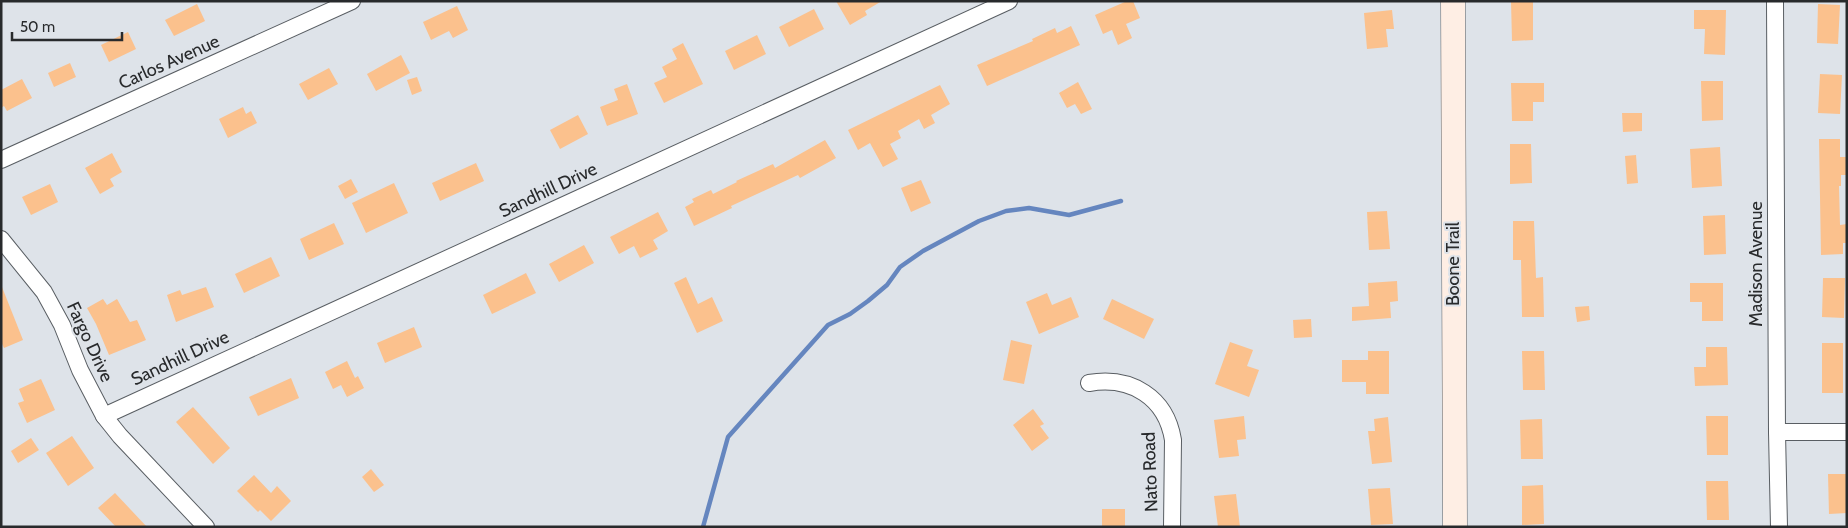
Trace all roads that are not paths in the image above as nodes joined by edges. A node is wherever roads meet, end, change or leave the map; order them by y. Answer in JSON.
{"nodes":[{"id":1,"x":352,"y":1,"type":"edge"},
{"id":2,"x":1009,"y":1,"type":"edge"},
{"id":3,"x":1453,"y":1,"type":"edge"},
{"id":4,"x":1775,"y":1,"type":"edge"},
{"id":5,"x":1,"y":160,"type":"edge"},
{"id":6,"x":1,"y":239,"type":"edge"},
{"id":7,"x":1089,"y":383,"type":"dead end"},
{"id":8,"x":104,"y":416,"type":"junction"},
{"id":9,"x":1777,"y":432,"type":"junction"},
{"id":10,"x":1847,"y":432,"type":"edge"},
{"id":11,"x":206,"y":527,"type":"edge"},
{"id":12,"x":1172,"y":527,"type":"edge"},
{"id":13,"x":1455,"y":527,"type":"edge"},
{"id":14,"x":1779,"y":527,"type":"edge"}],
"edges":[{"from":1,"to":5,"type":"street","name":"Carlos Avenue"},
{"from":2,"to":8,"type":"street","name":"Sandhill Drive"},
{"from":3,"to":13,"type":"street","name":"Boone Trail"},
{"from":4,"to":9,"type":"street","name":"Madison Avenue"},
{"from":6,"to":8,"type":"street","name":"Fargo Drive"},
{"from":7,"to":12,"type":"street","name":"Nato Road"},
{"from":8,"to":11,"type":"street","name":"Fargo Drive"},
{"from":9,"to":10,"type":"street"},
{"from":9,"to":14,"type":"street","name":"Madison Avenue"}]}
